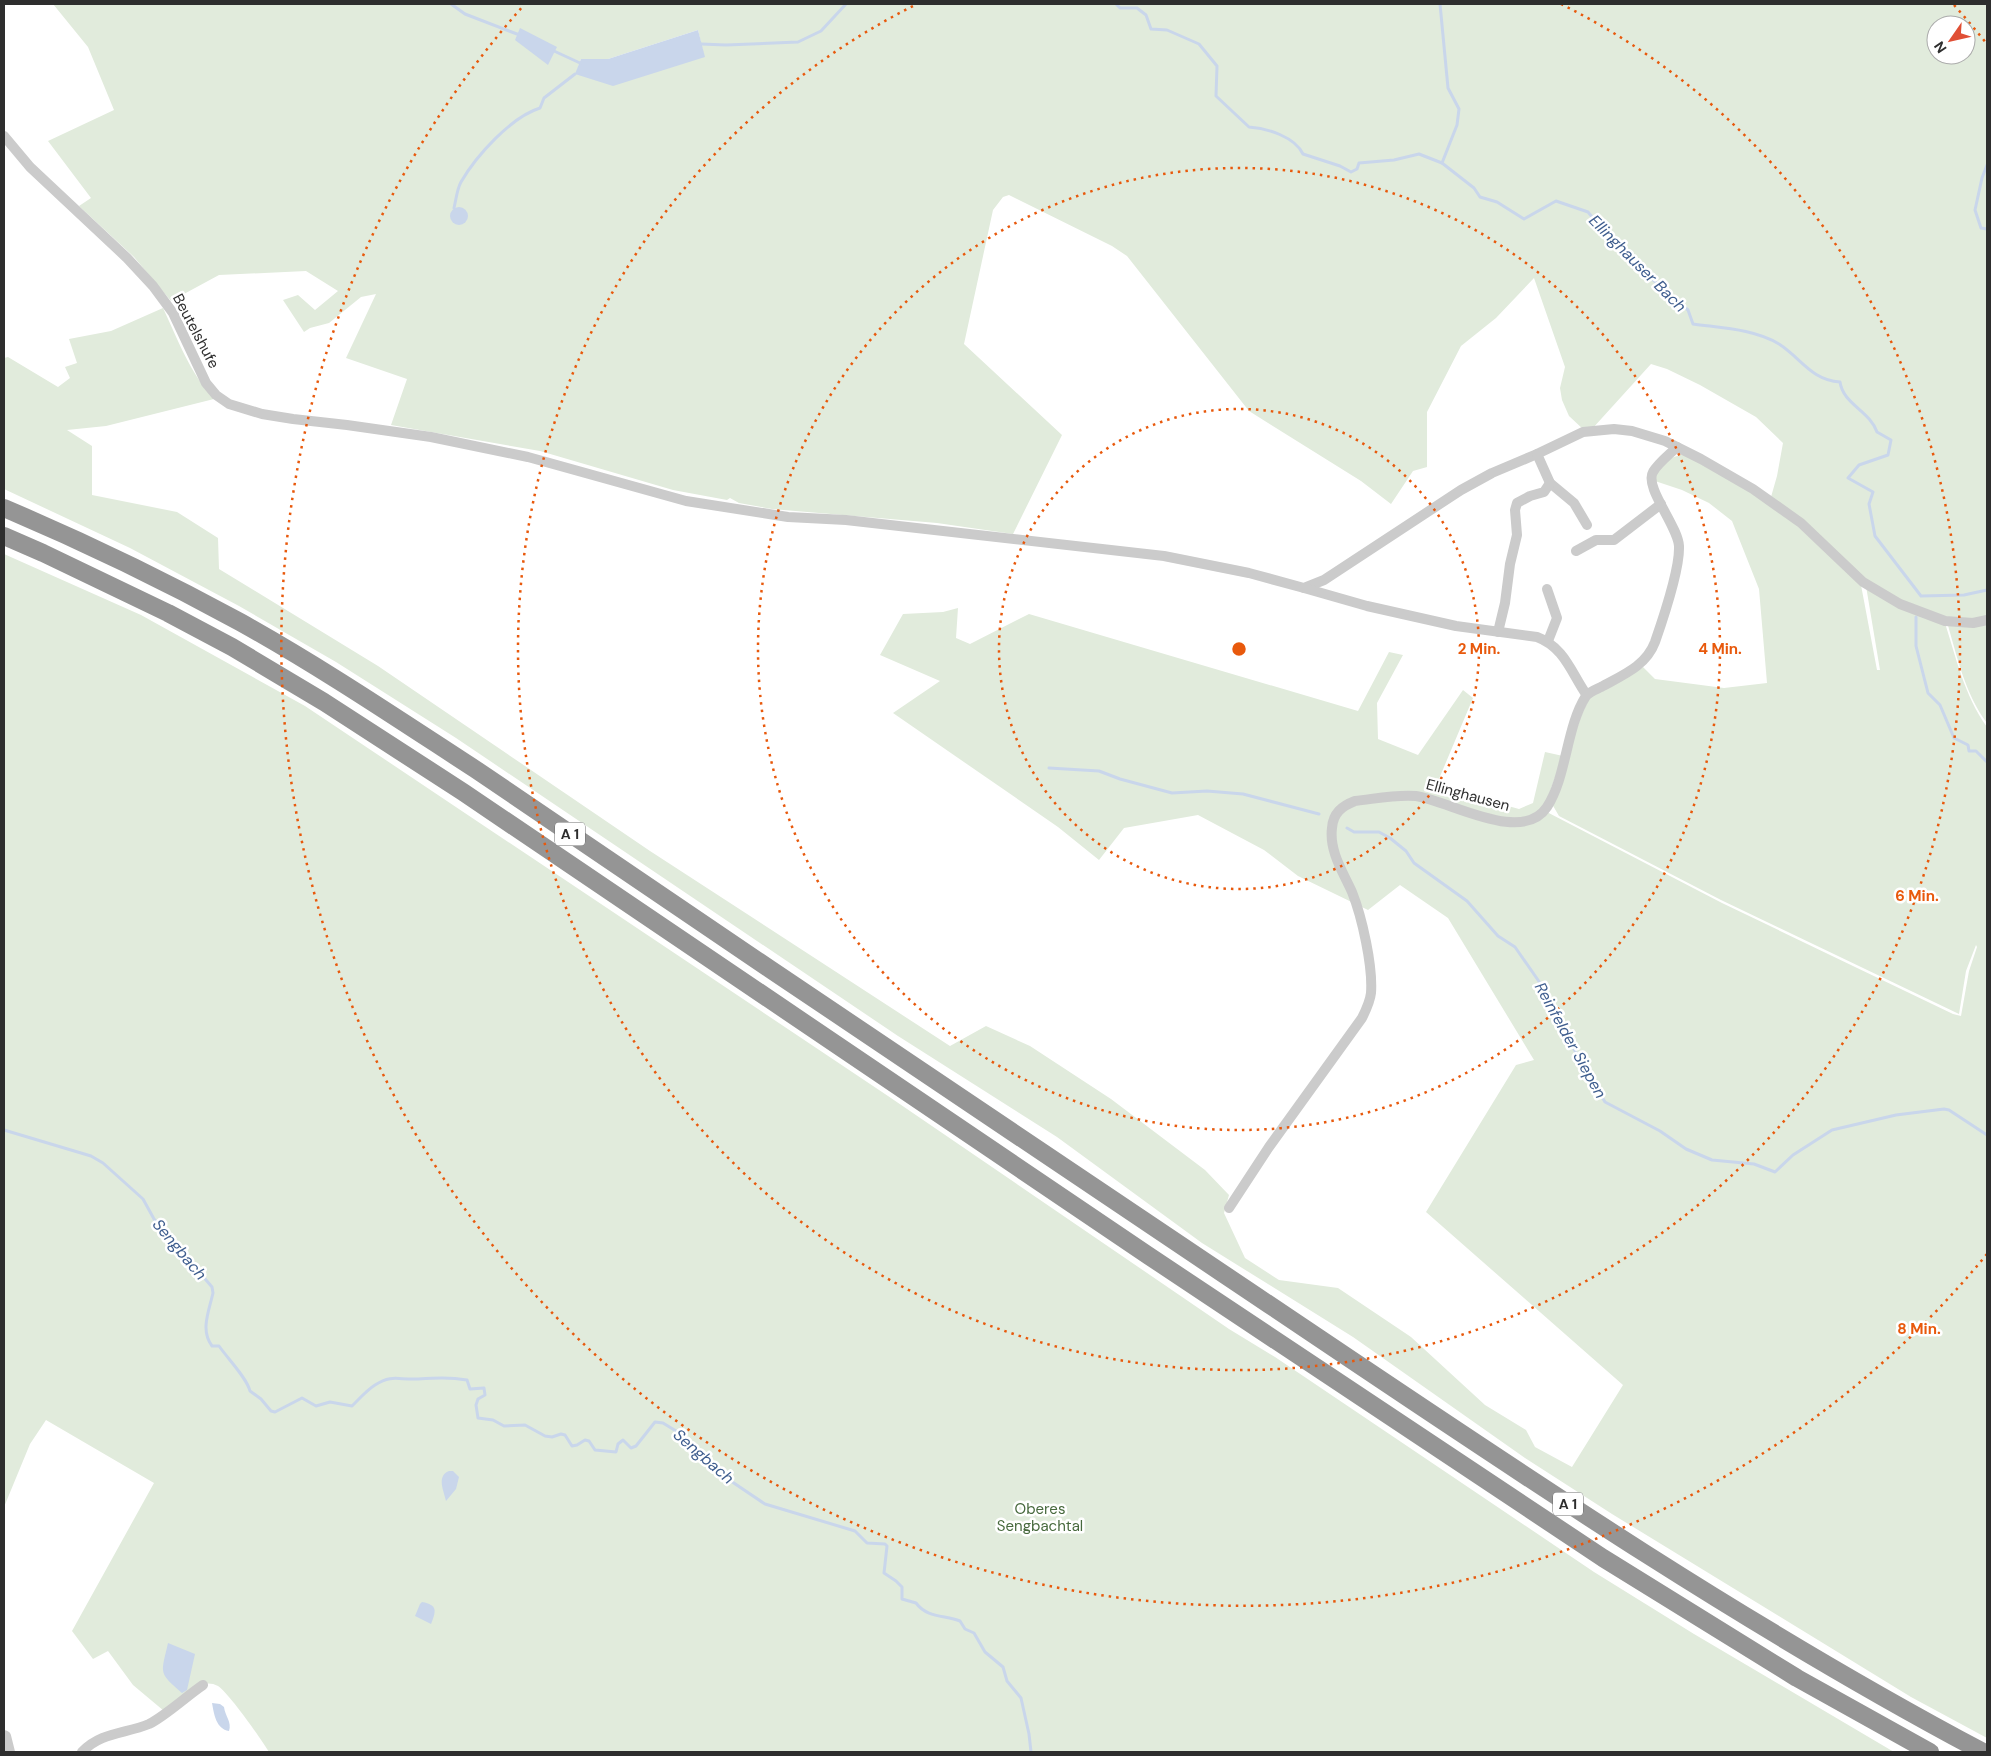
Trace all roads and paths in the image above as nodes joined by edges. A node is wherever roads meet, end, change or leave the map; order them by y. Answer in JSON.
{"nodes":[{"id":1,"x":4,"y":136,"type":"edge"},
{"id":2,"x":1677,"y":447,"type":"junction"},
{"id":3,"x":1537,"y":454,"type":"junction"},
{"id":4,"x":1550,"y":483,"type":"junction"},
{"id":5,"x":1661,"y":504,"type":"junction"},
{"id":6,"x":4,"y":508,"type":"edge"},
{"id":7,"x":1587,"y":525,"type":"dead end"},
{"id":8,"x":4,"y":536,"type":"edge"},
{"id":9,"x":1576,"y":551,"type":"dead end"},
{"id":10,"x":1304,"y":588,"type":"junction"},
{"id":11,"x":1547,"y":589,"type":"dead end"},
{"id":12,"x":1987,"y":620,"type":"edge"},
{"id":13,"x":1498,"y":632,"type":"junction"},
{"id":14,"x":1548,"y":641,"type":"junction"},
{"id":15,"x":1586,"y":694,"type":"junction"},
{"id":16,"x":1229,"y":1208,"type":"dead end"},
{"id":17,"x":203,"y":1685,"type":"dead end"},
{"id":18,"x":4,"y":1735,"type":"edge"},
{"id":19,"x":10,"y":1752,"type":"edge"},
{"id":20,"x":82,"y":1752,"type":"edge"},
{"id":21,"x":1930,"y":1752,"type":"edge"},
{"id":22,"x":1983,"y":1752,"type":"edge"}],
"edges":[{"from":1,"to":10,"type":"street","name":"Beutelshufe"},
{"from":2,"to":3,"type":"street"},
{"from":2,"to":5,"type":"street"},
{"from":2,"to":12,"type":"street"},
{"from":3,"to":4,"type":"street"},
{"from":3,"to":10,"type":"street"},
{"from":4,"to":7,"type":"street"},
{"from":4,"to":13,"type":"street"},
{"from":5,"to":9,"type":"street"},
{"from":5,"to":15,"type":"street"},
{"from":6,"to":22,"type":"highway","number":"A 1"},
{"from":8,"to":21,"type":"highway","number":"A 1"},
{"from":10,"to":13,"type":"street"},
{"from":11,"to":14,"type":"street"},
{"from":13,"to":14,"type":"street"},
{"from":14,"to":15,"type":"street"},
{"from":15,"to":16,"type":"street","name":"Ellinghausen"},
{"from":17,"to":20,"type":"street"},
{"from":18,"to":19,"type":"street"}]}
